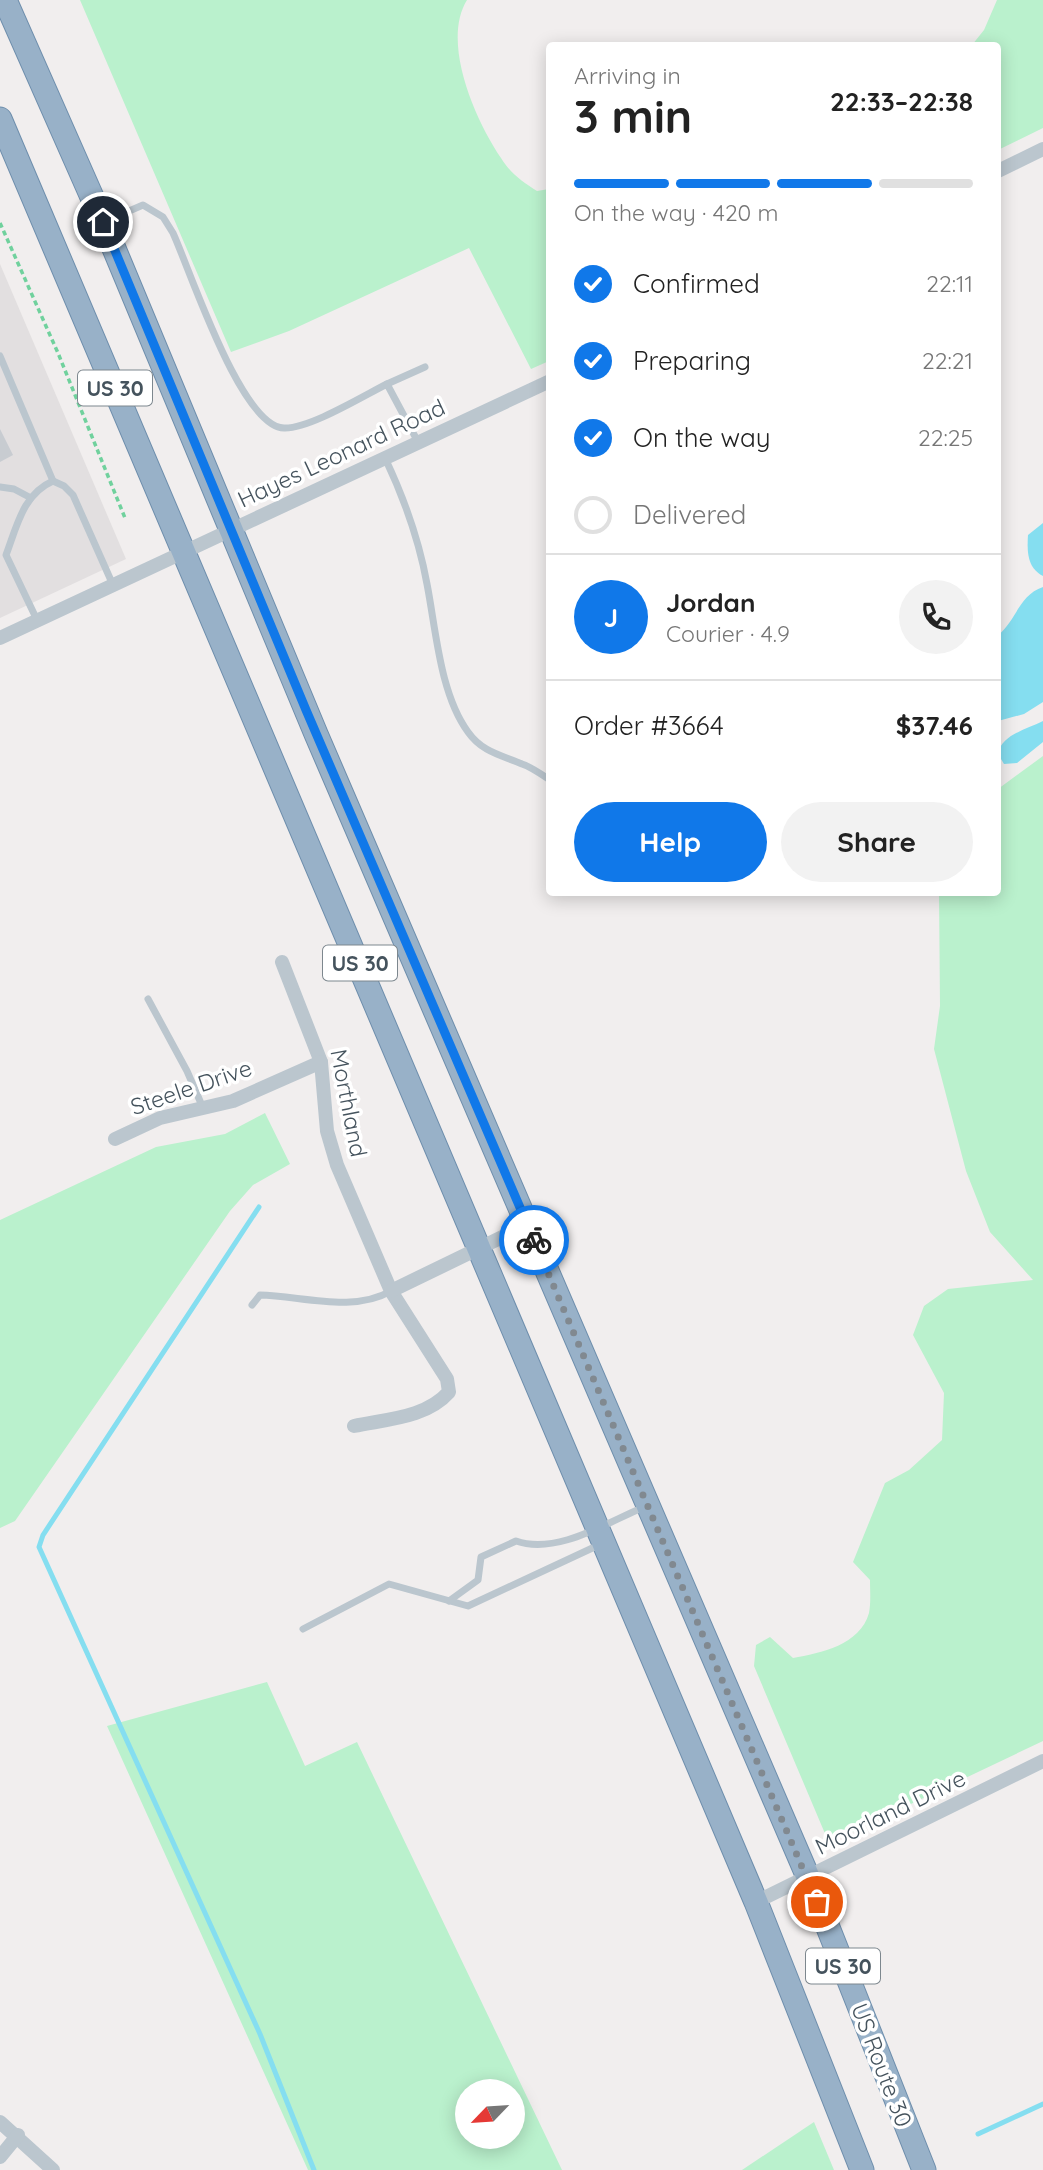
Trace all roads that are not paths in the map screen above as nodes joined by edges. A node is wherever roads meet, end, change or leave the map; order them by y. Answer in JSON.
{"nodes":[{"id":1,"x":5,"y":0,"type":"edge"},
{"id":2,"x":0,"y":119,"type":"edge"},
{"id":3,"x":1043,"y":149,"type":"edge"},
{"id":4,"x":1001,"y":170,"type":"edge"},
{"id":5,"x":103,"y":222,"type":"junction"},
{"id":6,"x":0,"y":356,"type":"edge"},
{"id":7,"x":425,"y":367,"type":"dead end"},
{"id":8,"x":546,"y":382,"type":"edge"},
{"id":9,"x":387,"y":384,"type":"junction"},
{"id":10,"x":418,"y":442,"type":"junction"},
{"id":11,"x":384,"y":458,"type":"junction"},
{"id":12,"x":52,"y":481,"type":"junction"},
{"id":13,"x":0,"y":487,"type":"edge"},
{"id":14,"x":31,"y":498,"type":"junction"},
{"id":15,"x":230,"y":530,"type":"junction"},
{"id":16,"x":0,"y":545,"type":"edge"},
{"id":17,"x":185,"y":551,"type":"junction"},
{"id":18,"x":6,"y":555,"type":"junction"},
{"id":19,"x":113,"y":585,"type":"junction"},
{"id":20,"x":37,"y":620,"type":"junction"},
{"id":21,"x":0,"y":638,"type":"edge"},
{"id":22,"x":546,"y":778,"type":"edge"},
{"id":23,"x":282,"y":962,"type":"dead end"},
{"id":24,"x":148,"y":999,"type":"dead end"},
{"id":25,"x":321,"y":1062,"type":"junction"},
{"id":26,"x":203,"y":1109,"type":"junction"},
{"id":27,"x":115,"y":1139,"type":"dead end"},
{"id":28,"x":527,"y":1225,"type":"junction"},
{"id":29,"x":480,"y":1247,"type":"junction"},
{"id":30,"x":391,"y":1291,"type":"junction"},
{"id":31,"x":252,"y":1306,"type":"dead end"},
{"id":32,"x":354,"y":1426,"type":"dead end"},
{"id":33,"x":648,"y":1505,"type":"junction"},
{"id":34,"x":601,"y":1534,"type":"junction"},
{"id":35,"x":449,"y":1601,"type":"junction"},
{"id":36,"x":303,"y":1629,"type":"dead end"},
{"id":37,"x":1043,"y":1761,"type":"edge"},
{"id":38,"x":807,"y":1877,"type":"junction"},
{"id":39,"x":756,"y":1902,"type":"junction"},
{"id":40,"x":0,"y":2122,"type":"edge"},
{"id":41,"x":18,"y":2135,"type":"junction"},
{"id":42,"x":0,"y":2157,"type":"edge"},
{"id":43,"x":53,"y":2170,"type":"edge"},
{"id":44,"x":862,"y":2170,"type":"edge"},
{"id":45,"x":924,"y":2170,"type":"edge"}],
"edges":[{"from":1,"to":5,"type":"highway","number":"US 30"},
{"from":2,"to":17,"type":"highway","number":"US 30"},
{"from":3,"to":4,"type":"street"},
{"from":5,"to":9,"type":"lane"},
{"from":5,"to":15,"type":"highway","number":"US 30"},
{"from":6,"to":12,"type":"lane"},
{"from":7,"to":9,"type":"lane"},
{"from":8,"to":10,"type":"street","name":"Hayes Leonard Road"},
{"from":9,"to":10,"type":"lane"},
{"from":10,"to":11,"type":"street","name":"Hayes Leonard Road"},
{"from":11,"to":15,"type":"street","name":"Hayes Leonard Road"},
{"from":11,"to":22,"type":"lane"},
{"from":12,"to":14,"type":"lane"},
{"from":12,"to":19,"type":"lane"},
{"from":13,"to":14,"type":"lane"},
{"from":14,"to":18,"type":"lane"},
{"from":15,"to":17,"type":"street","name":"Hayes Leonard Road"},
{"from":15,"to":28,"type":"highway","name":"US Route 30","number":"US 30"},
{"from":16,"to":18,"type":"lane"},
{"from":17,"to":19,"type":"street","name":"Hayes Leonard Road"},
{"from":17,"to":29,"type":"highway","number":"US 30"},
{"from":18,"to":20,"type":"lane"},
{"from":19,"to":20,"type":"street","name":"Hayes Leonard Road"},
{"from":20,"to":21,"type":"street","name":"Hayes Leonard Road"},
{"from":23,"to":25,"type":"street","name":"Morthland"},
{"from":24,"to":26,"type":"lane"},
{"from":25,"to":26,"type":"street","name":"Steele Drive"},
{"from":25,"to":30,"type":"street","name":"Morthland"},
{"from":26,"to":27,"type":"street","name":"Steele Drive"},
{"from":28,"to":29,"type":"street"},
{"from":28,"to":33,"type":"highway","name":"US Route 30","number":"US 30"},
{"from":29,"to":30,"type":"street"},
{"from":29,"to":34,"type":"highway","number":"US 30"},
{"from":30,"to":31,"type":"lane"},
{"from":30,"to":32,"type":"street","name":"Morthland"},
{"from":33,"to":34,"type":"lane"},
{"from":33,"to":38,"type":"highway","name":"US Route 30","number":"US 30"},
{"from":34,"to":35,"type":"lane"},
{"from":34,"to":35,"type":"lane"},
{"from":34,"to":39,"type":"highway","number":"US 30"},
{"from":35,"to":36,"type":"lane"},
{"from":37,"to":38,"type":"street","name":"Moorland Drive"},
{"from":38,"to":39,"type":"street","name":"Moorland Drive"},
{"from":38,"to":45,"type":"highway","name":"US Route 30","number":"US 30"},
{"from":39,"to":44,"type":"highway","number":"US 30"},
{"from":40,"to":41,"type":"street"},
{"from":41,"to":42,"type":"street"},
{"from":41,"to":43,"type":"street"}]}
